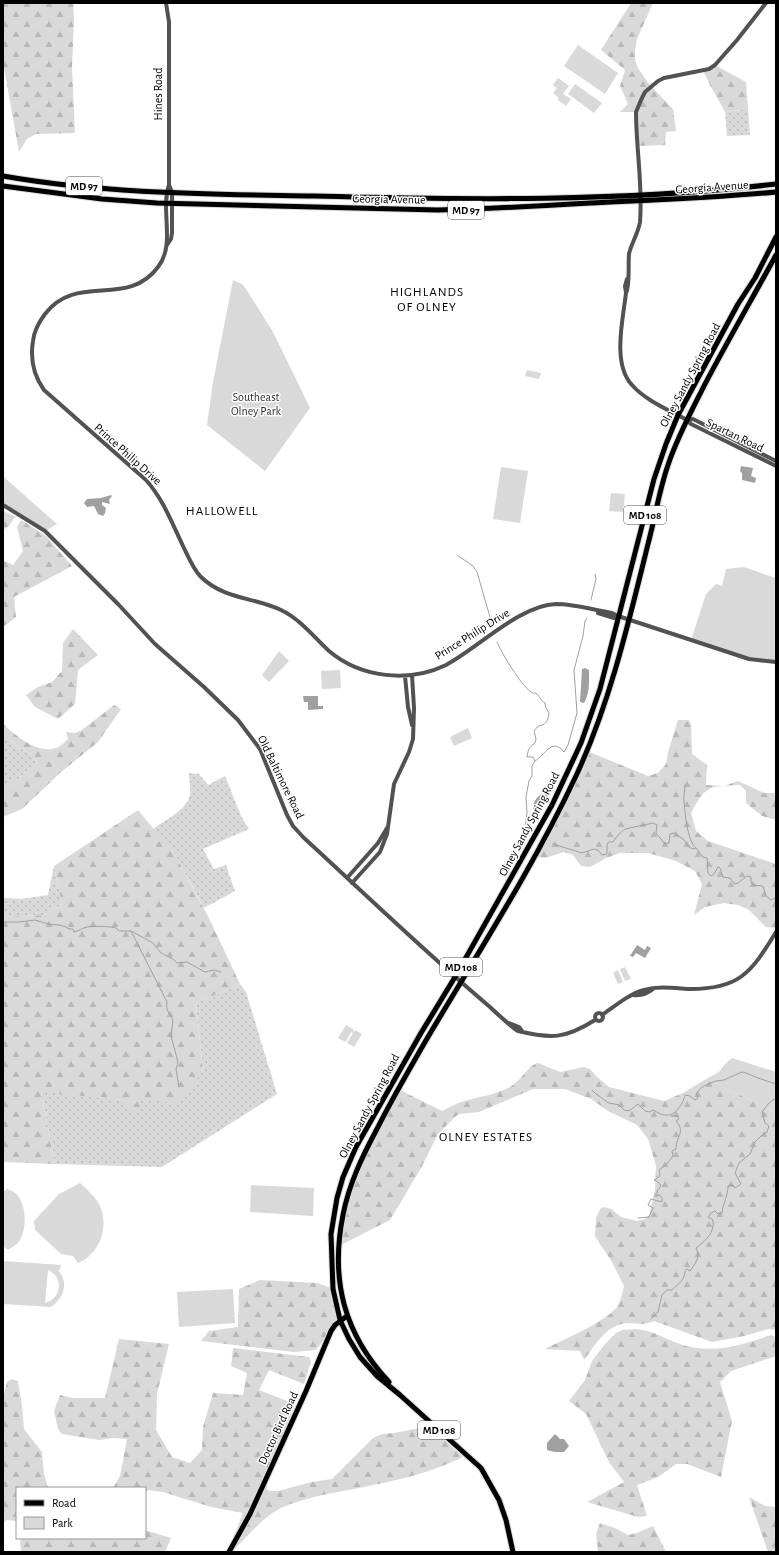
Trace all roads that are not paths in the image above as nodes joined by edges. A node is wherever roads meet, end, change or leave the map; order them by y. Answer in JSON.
{"nodes":[{"id":1,"x":166,"y":3,"type":"edge"},
{"id":2,"x":766,"y":3,"type":"edge"},
{"id":3,"x":3,"y":176,"type":"edge"},
{"id":4,"x":776,"y":184,"type":"edge"},
{"id":5,"x":169,"y":185,"type":"junction"},
{"id":6,"x":3,"y":186,"type":"edge"},
{"id":7,"x":166,"y":192,"type":"junction"},
{"id":8,"x":172,"y":192,"type":"junction"},
{"id":9,"x":776,"y":192,"type":"edge"},
{"id":10,"x":640,"y":194,"type":"junction"},
{"id":11,"x":640,"y":201,"type":"junction"},
{"id":12,"x":166,"y":203,"type":"junction"},
{"id":13,"x":172,"y":203,"type":"junction"},
{"id":14,"x":776,"y":237,"type":"edge"},
{"id":15,"x":167,"y":246,"type":"junction"},
{"id":16,"x":776,"y":255,"type":"edge"},
{"id":17,"x":678,"y":415,"type":"junction"},
{"id":18,"x":687,"y":420,"type":"junction"},
{"id":19,"x":776,"y":461,"type":"edge"},
{"id":20,"x":776,"y":466,"type":"edge"},
{"id":21,"x":3,"y":505,"type":"edge"},
{"id":22,"x":618,"y":616,"type":"junction"},
{"id":23,"x":628,"y":619,"type":"junction"},
{"id":24,"x":776,"y":662,"type":"edge"},
{"id":25,"x":412,"y":675,"type":"junction"},
{"id":26,"x":405,"y":676,"type":"junction"},
{"id":27,"x":413,"y":732,"type":"junction"},
{"id":28,"x":389,"y":822,"type":"junction"},
{"id":29,"x":347,"y":878,"type":"junction"},
{"id":30,"x":352,"y":883,"type":"junction"},
{"id":31,"x":776,"y":932,"type":"edge"},
{"id":32,"x":455,"y":977,"type":"junction"},
{"id":33,"x":460,"y":982,"type":"junction"},
{"id":34,"x":347,"y":1316,"type":"junction"},
{"id":35,"x":340,"y":1320,"type":"junction"},
{"id":36,"x":400,"y":1395,"type":"junction"},
{"id":37,"x":229,"y":1552,"type":"edge"},
{"id":38,"x":513,"y":1552,"type":"edge"}],
"edges":[{"from":1,"to":5,"type":"street","name":"Hines Road"},
{"from":2,"to":10,"type":"street","name":"Spartan Road"},
{"from":3,"to":7,"type":"main road","name":"Georgia Avenue","number":"MD 97"},
{"from":4,"to":10,"type":"main road","name":"Georgia Avenue"},
{"from":5,"to":7,"type":"street","name":"Hines Road"},
{"from":5,"to":8,"type":"street","name":"Hines Road"},
{"from":6,"to":12,"type":"main road","name":"Georgia Avenue","number":"MD 97"},
{"from":7,"to":8,"type":"main road","name":"Georgia Avenue","number":"MD 97"},
{"from":7,"to":12,"type":"street","name":"Prince Philip Drive"},
{"from":8,"to":10,"type":"main road","name":"Georgia Avenue","number":"MD 97"},
{"from":8,"to":13,"type":"street","name":"Prince Philip Drive"},
{"from":9,"to":11,"type":"main road","name":"Georgia Avenue","number":"MD 97"},
{"from":10,"to":11,"type":"street","name":"Spartan Road"},
{"from":11,"to":13,"type":"main road","name":"Georgia Avenue","number":"MD 97"},
{"from":11,"to":17,"type":"street","name":"Spartan Road"},
{"from":12,"to":13,"type":"main road","name":"Georgia Avenue","number":"MD 97"},
{"from":12,"to":15,"type":"street","name":"Prince Philip Drive"},
{"from":13,"to":15,"type":"street","name":"Prince Philip Drive"},
{"from":14,"to":17,"type":"main road","name":"Olney Sandy Spring Road","number":"MD 108"},
{"from":15,"to":26,"type":"street","name":"Prince Philip Drive"},
{"from":16,"to":18,"type":"main road","name":"Olney Sandy Spring Road","number":"MD 108"},
{"from":17,"to":18,"type":"street","name":"Spartan Road"},
{"from":17,"to":22,"type":"main road","name":"Olney Sandy Spring Road","number":"MD 108"},
{"from":18,"to":19,"type":"street","name":"Spartan Road"},
{"from":18,"to":20,"type":"street","name":"Spartan Road"},
{"from":18,"to":23,"type":"main road","name":"Olney Sandy Spring Road","number":"MD 108"},
{"from":21,"to":29,"type":"street","name":"Old Baltimore Road"},
{"from":22,"to":23,"type":"street","name":"Prince Philip Drive"},
{"from":22,"to":25,"type":"street","name":"Prince Philip Drive"},
{"from":22,"to":32,"type":"main road","name":"Olney Sandy Spring Road","number":"MD 108"},
{"from":23,"to":24,"type":"street","name":"Prince Philip Drive"},
{"from":23,"to":33,"type":"main road","name":"Olney Sandy Spring Road","number":"MD 108"},
{"from":25,"to":26,"type":"street","name":"Prince Philip Drive"},
{"from":25,"to":27,"type":"street"},
{"from":26,"to":27,"type":"street"},
{"from":27,"to":28,"type":"street"},
{"from":28,"to":29,"type":"street"},
{"from":28,"to":30,"type":"street"},
{"from":29,"to":30,"type":"street","name":"Old Baltimore Road"},
{"from":30,"to":32,"type":"street","name":"Old Baltimore Road"},
{"from":31,"to":33,"type":"street","name":"Old Baltimore Road"},
{"from":32,"to":33,"type":"street","name":"Old Baltimore Road"},
{"from":32,"to":35,"type":"main road","name":"Olney Sandy Spring Road","number":"MD 108"},
{"from":33,"to":34,"type":"main road","name":"Olney Sandy Spring Road","number":"MD 108"},
{"from":34,"to":35,"type":"main road","name":"Doctor Bird Road"},
{"from":34,"to":36,"type":"main road","name":"Olney Sandy Spring Road","number":"MD 108"},
{"from":35,"to":36,"type":"main road","name":"Olney Sandy Spring Road","number":"MD 108"},
{"from":35,"to":37,"type":"main road","name":"Doctor Bird Road"},
{"from":36,"to":38,"type":"main road","name":"Olney Sandy Spring Road","number":"MD 108"}]}
